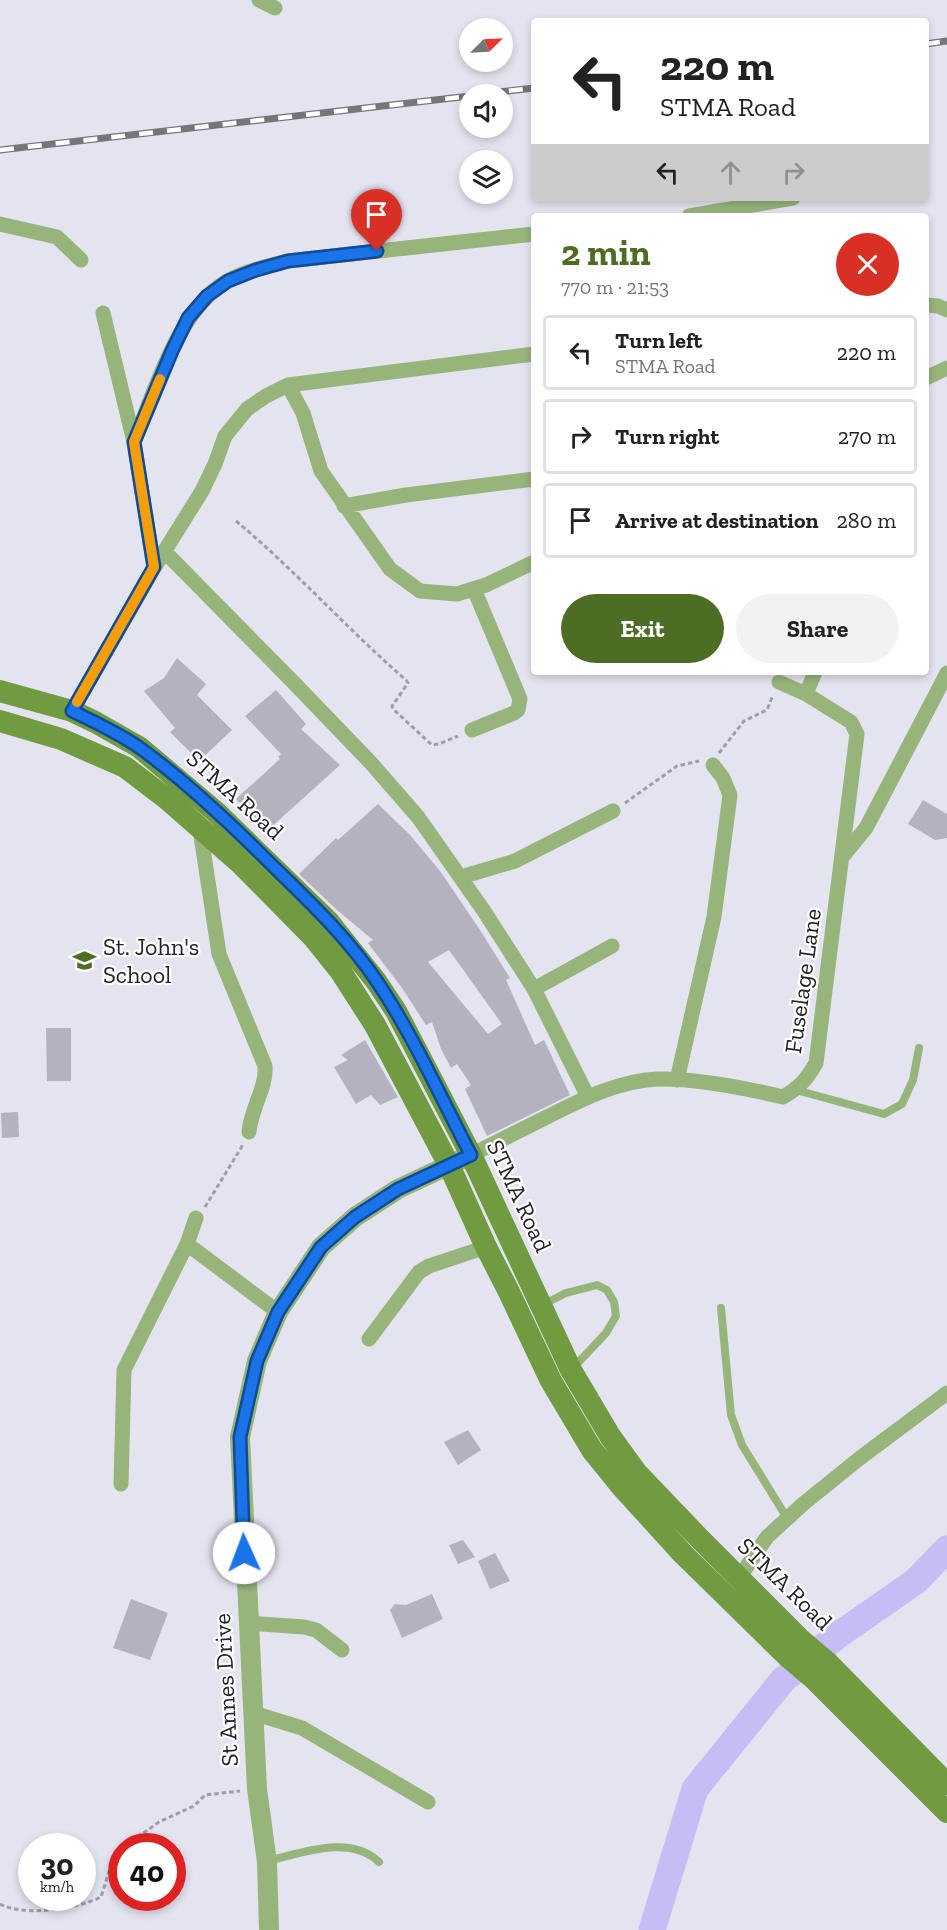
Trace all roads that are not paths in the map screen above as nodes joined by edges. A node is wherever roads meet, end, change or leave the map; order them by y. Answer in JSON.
{"nodes":[{"id":1,"x":259,"y":0,"type":"edge"},
{"id":2,"x":275,"y":8,"type":"dead end"},
{"id":3,"x":776,"y":201,"type":"edge"},
{"id":4,"x":706,"y":213,"type":"edge"},
{"id":5,"x":0,"y":224,"type":"edge"},
{"id":6,"x":531,"y":234,"type":"edge"},
{"id":7,"x":81,"y":260,"type":"dead end"},
{"id":8,"x":929,"y":305,"type":"edge"},
{"id":9,"x":947,"y":310,"type":"edge"},
{"id":10,"x":103,"y":313,"type":"dead end"},
{"id":11,"x":531,"y":354,"type":"edge"},
{"id":12,"x":947,"y":368,"type":"edge"},
{"id":13,"x":929,"y":377,"type":"edge"},
{"id":14,"x":288,"y":385,"type":"junction"},
{"id":15,"x":134,"y":442,"type":"junction"},
{"id":16,"x":531,"y":479,"type":"edge"},
{"id":17,"x":344,"y":506,"type":"junction"},
{"id":18,"x":165,"y":552,"type":"junction"},
{"id":19,"x":531,"y":563,"type":"edge"},
{"id":20,"x":154,"y":567,"type":"junction"},
{"id":21,"x":474,"y":589,"type":"junction"},
{"id":22,"x":947,"y":673,"type":"edge"},
{"id":23,"x":814,"y":675,"type":"edge"},
{"id":24,"x":779,"y":682,"type":"road end"},
{"id":25,"x":0,"y":691,"type":"edge"},
{"id":26,"x":806,"y":694,"type":"junction"},
{"id":27,"x":72,"y":711,"type":"junction"},
{"id":28,"x":0,"y":722,"type":"edge"},
{"id":29,"x":472,"y":730,"type":"road end"},
{"id":30,"x":713,"y":765,"type":"road end"},
{"id":31,"x":613,"y":811,"type":"road end"},
{"id":32,"x":200,"y":829,"type":"junction"},
{"id":33,"x":843,"y":856,"type":"junction"},
{"id":34,"x":461,"y":877,"type":"junction"},
{"id":35,"x":612,"y":946,"type":"dead end"},
{"id":36,"x":534,"y":989,"type":"junction"},
{"id":37,"x":919,"y":1048,"type":"dead end"},
{"id":38,"x":677,"y":1080,"type":"junction"},
{"id":39,"x":796,"y":1090,"type":"junction"},
{"id":40,"x":588,"y":1097,"type":"junction"},
{"id":41,"x":249,"y":1132,"type":"road end"},
{"id":42,"x":471,"y":1155,"type":"junction"},
{"id":43,"x":449,"y":1165,"type":"junction"},
{"id":44,"x":196,"y":1218,"type":"road end"},
{"id":45,"x":187,"y":1244,"type":"junction"},
{"id":46,"x":486,"y":1247,"type":"junction"},
{"id":47,"x":541,"y":1305,"type":"junction"},
{"id":48,"x":721,"y":1308,"type":"dead end"},
{"id":49,"x":278,"y":1312,"type":"junction"},
{"id":50,"x":369,"y":1339,"type":"dead end"},
{"id":51,"x":571,"y":1370,"type":"junction"},
{"id":52,"x":947,"y":1393,"type":"edge"},
{"id":53,"x":122,"y":1484,"type":"dead end"},
{"id":54,"x":787,"y":1518,"type":"junction"},
{"id":55,"x":739,"y":1578,"type":"junction"},
{"id":56,"x":247,"y":1623,"type":"junction"},
{"id":57,"x":794,"y":1647,"type":"junction"},
{"id":58,"x":342,"y":1650,"type":"dead end"},
{"id":59,"x":820,"y":1670,"type":"junction"},
{"id":60,"x":252,"y":1713,"type":"junction"},
{"id":61,"x":947,"y":1784,"type":"edge"},
{"id":62,"x":428,"y":1802,"type":"dead end"},
{"id":63,"x":947,"y":1812,"type":"edge"},
{"id":64,"x":267,"y":1862,"type":"junction"},
{"id":65,"x":379,"y":1862,"type":"dead end"},
{"id":66,"x":269,"y":1930,"type":"edge"}],
"edges":[{"from":1,"to":2,"type":"street"},
{"from":3,"to":4,"type":"street"},
{"from":5,"to":7,"type":"street"},
{"from":6,"to":15,"type":"street"},
{"from":8,"to":9,"type":"street"},
{"from":10,"to":15,"type":"street"},
{"from":11,"to":14,"type":"street"},
{"from":12,"to":13,"type":"street"},
{"from":14,"to":17,"type":"street"},
{"from":14,"to":18,"type":"street"},
{"from":15,"to":20,"type":"street"},
{"from":16,"to":17,"type":"street"},
{"from":17,"to":21,"type":"street"},
{"from":18,"to":20,"type":"street"},
{"from":18,"to":34,"type":"street"},
{"from":19,"to":21,"type":"street"},
{"from":20,"to":27,"type":"street"},
{"from":21,"to":29,"type":"street"},
{"from":22,"to":33,"type":"street"},
{"from":23,"to":26,"type":"street"},
{"from":24,"to":26,"type":"street","name":"Fuselage Lane"},
{"from":25,"to":27,"type":"main road","name":"STMA Road"},
{"from":26,"to":33,"type":"street","name":"Fuselage Lane"},
{"from":27,"to":42,"type":"main road","name":"STMA Road"},
{"from":28,"to":32,"type":"main road","name":"STMA Road"},
{"from":30,"to":38,"type":"street"},
{"from":31,"to":34,"type":"street"},
{"from":32,"to":41,"type":"street"},
{"from":32,"to":43,"type":"main road","name":"STMA Road"},
{"from":33,"to":39,"type":"street","name":"Fuselage Lane"},
{"from":34,"to":36,"type":"street"},
{"from":35,"to":36,"type":"street"},
{"from":36,"to":40,"type":"street"},
{"from":37,"to":39,"type":"lane"},
{"from":38,"to":39,"type":"street","name":"Fuselage Lane"},
{"from":38,"to":40,"type":"street","name":"Fuselage Lane"},
{"from":40,"to":42,"type":"street","name":"Fuselage Lane"},
{"from":42,"to":43,"type":"street","name":"St Annes Drive"},
{"from":42,"to":47,"type":"main road","name":"STMA Road"},
{"from":43,"to":46,"type":"main road","name":"STMA Road"},
{"from":43,"to":49,"type":"street","name":"St Annes Drive"},
{"from":44,"to":45,"type":"street"},
{"from":45,"to":49,"type":"street"},
{"from":45,"to":53,"type":"street"},
{"from":46,"to":50,"type":"street"},
{"from":46,"to":57,"type":"main road","name":"STMA Road"},
{"from":47,"to":51,"type":"main road","name":"STMA Road"},
{"from":47,"to":51,"type":"lane"},
{"from":48,"to":54,"type":"lane"},
{"from":49,"to":56,"type":"street","name":"St Annes Drive"},
{"from":51,"to":55,"type":"main road","name":"STMA Road"},
{"from":52,"to":54,"type":"street"},
{"from":54,"to":55,"type":"street"},
{"from":55,"to":57,"type":"main road","name":"STMA Road"},
{"from":56,"to":58,"type":"street"},
{"from":56,"to":60,"type":"street","name":"St Annes Drive"},
{"from":57,"to":59,"type":"main road","name":"STMA Road"},
{"from":59,"to":61,"type":"main road","name":"STMA Road"},
{"from":59,"to":63,"type":"main road","name":"STMA Road"},
{"from":60,"to":62,"type":"street"},
{"from":60,"to":64,"type":"street","name":"St Annes Drive"},
{"from":64,"to":65,"type":"lane"},
{"from":64,"to":66,"type":"street","name":"St Annes Drive"}]}
